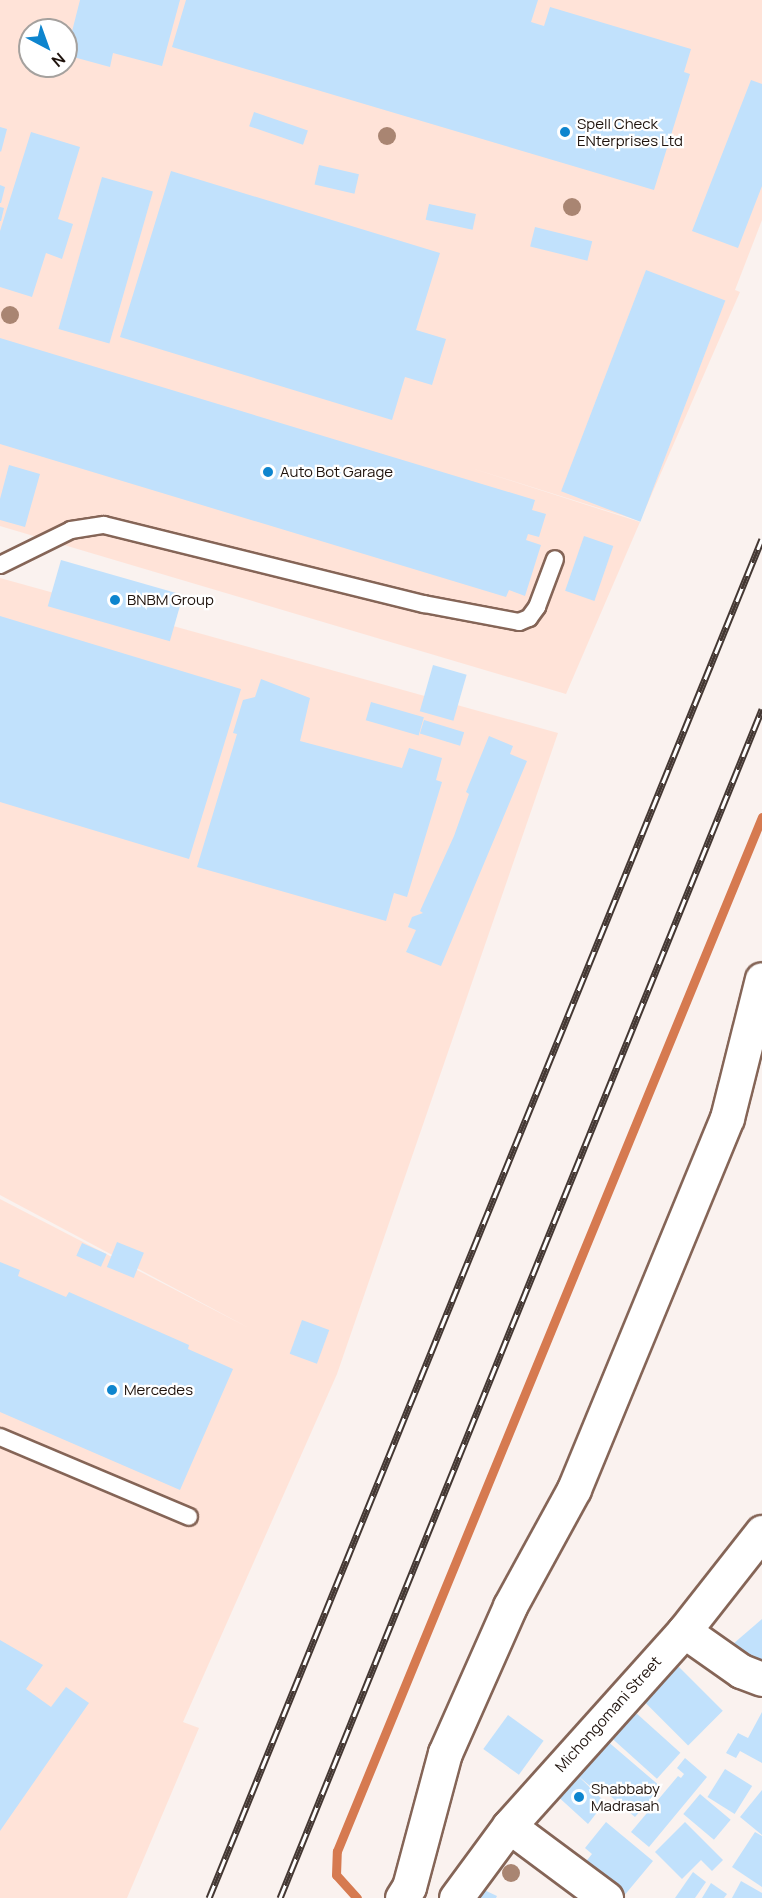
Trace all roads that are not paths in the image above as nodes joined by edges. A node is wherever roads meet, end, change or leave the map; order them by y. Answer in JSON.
{"nodes":[{"id":1,"x":555,"y":559,"type":"dead end"},
{"id":2,"x":0,"y":565,"type":"edge"},
{"id":3,"x":762,"y":979,"type":"edge"},
{"id":4,"x":0,"y":1437,"type":"edge"},
{"id":5,"x":189,"y":1517,"type":"dead end"},
{"id":6,"x":762,"y":1532,"type":"edge"},
{"id":7,"x":684,"y":1631,"type":"junction"},
{"id":8,"x":762,"y":1679,"type":"edge"},
{"id":9,"x":508,"y":1826,"type":"junction"},
{"id":10,"x":402,"y":1898,"type":"edge"},
{"id":11,"x":456,"y":1898,"type":"edge"},
{"id":12,"x":606,"y":1898,"type":"edge"}],
"edges":[{"from":1,"to":2,"type":"lane"},
{"from":3,"to":10,"type":"street"},
{"from":4,"to":5,"type":"lane"},
{"from":6,"to":7,"type":"street","name":"Michongomani Street"},
{"from":7,"to":8,"type":"street"},
{"from":7,"to":9,"type":"street","name":"Michongomani Street"},
{"from":9,"to":11,"type":"street","name":"Michongomani Street"},
{"from":9,"to":12,"type":"street"}]}
